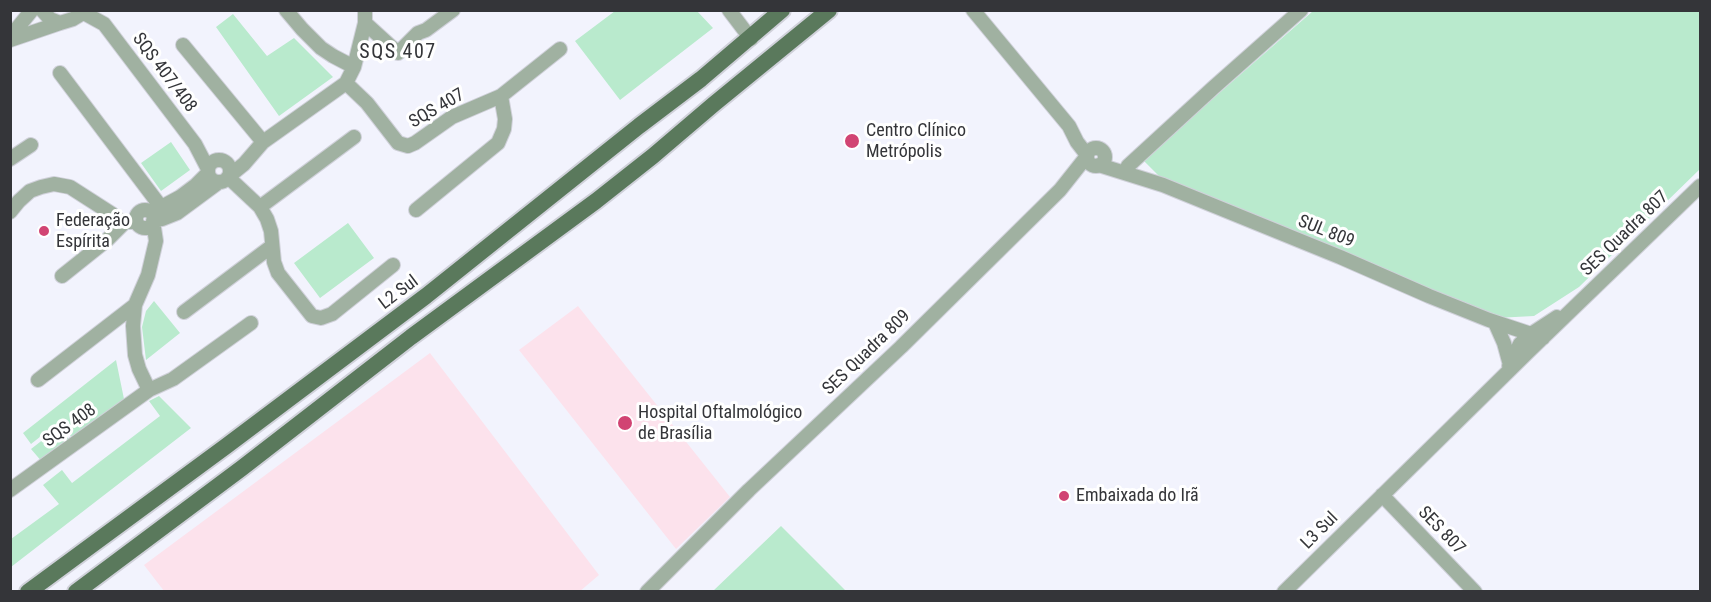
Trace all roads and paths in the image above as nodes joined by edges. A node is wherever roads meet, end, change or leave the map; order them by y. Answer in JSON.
{"nodes":[{"id":1,"x":286,"y":10,"type":"edge"},
{"id":2,"x":453,"y":10,"type":"edge"},
{"id":3,"x":729,"y":10,"type":"edge"},
{"id":4,"x":782,"y":10,"type":"edge"},
{"id":5,"x":829,"y":10,"type":"edge"},
{"id":6,"x":973,"y":10,"type":"edge"},
{"id":7,"x":1301,"y":10,"type":"edge"},
{"id":8,"x":33,"y":11,"type":"edge"},
{"id":9,"x":86,"y":12,"type":"edge"},
{"id":10,"x":102,"y":17,"type":"edge"},
{"id":11,"x":365,"y":17,"type":"edge"},
{"id":12,"x":60,"y":23,"type":"junction"},
{"id":13,"x":10,"y":38,"type":"edge"},
{"id":14,"x":751,"y":39,"type":"junction"},
{"id":15,"x":183,"y":45,"type":"dead end"},
{"id":16,"x":560,"y":49,"type":"dead end"},
{"id":17,"x":354,"y":67,"type":"junction"},
{"id":18,"x":60,"y":73,"type":"dead end"},
{"id":19,"x":701,"y":79,"type":"junction"},
{"id":20,"x":346,"y":83,"type":"junction"},
{"id":21,"x":501,"y":96,"type":"junction"},
{"id":22,"x":668,"y":104,"type":"junction"},
{"id":23,"x":714,"y":104,"type":"junction"},
{"id":24,"x":691,"y":124,"type":"junction"},
{"id":25,"x":1069,"y":126,"type":"junction"},
{"id":26,"x":354,"y":137,"type":"dead end"},
{"id":27,"x":31,"y":145,"type":"dead end"},
{"id":28,"x":260,"y":146,"type":"junction"},
{"id":29,"x":1095,"y":157,"type":"junction"},
{"id":30,"x":10,"y":159,"type":"edge"},
{"id":31,"x":1126,"y":169,"type":"junction"},
{"id":32,"x":218,"y":171,"type":"junction"},
{"id":33,"x":1069,"y":177,"type":"junction"},
{"id":34,"x":1701,"y":186,"type":"edge"},
{"id":35,"x":1060,"y":190,"type":"junction"},
{"id":36,"x":260,"y":207,"type":"junction"},
{"id":37,"x":416,"y":210,"type":"dead end"},
{"id":38,"x":10,"y":212,"type":"edge"},
{"id":39,"x":144,"y":218,"type":"junction"},
{"id":40,"x":272,"y":246,"type":"junction"},
{"id":41,"x":393,"y":265,"type":"dead end"},
{"id":42,"x":62,"y":276,"type":"dead end"},
{"id":43,"x":426,"y":296,"type":"junction"},
{"id":44,"x":135,"y":305,"type":"junction"},
{"id":45,"x":1575,"y":307,"type":"junction"},
{"id":46,"x":184,"y":312,"type":"dead end"},
{"id":47,"x":403,"y":314,"type":"junction"},
{"id":48,"x":442,"y":315,"type":"junction"},
{"id":49,"x":1557,"y":317,"type":"junction"},
{"id":50,"x":251,"y":323,"type":"dead end"},
{"id":51,"x":1498,"y":324,"type":"junction"},
{"id":52,"x":419,"y":332,"type":"junction"},
{"id":53,"x":1537,"y":336,"type":"junction"},
{"id":54,"x":1525,"y":347,"type":"junction"},
{"id":55,"x":1508,"y":370,"type":"junction"},
{"id":56,"x":38,"y":380,"type":"dead end"},
{"id":57,"x":149,"y":390,"type":"junction"},
{"id":58,"x":225,"y":447,"type":"junction"},
{"id":59,"x":199,"y":466,"type":"junction"},
{"id":60,"x":242,"y":468,"type":"junction"},
{"id":61,"x":220,"y":484,"type":"junction"},
{"id":62,"x":10,"y":490,"type":"edge"},
{"id":63,"x":1382,"y":495,"type":"junction"},
{"id":64,"x":64,"y":564,"type":"junction"},
{"id":65,"x":36,"y":590,"type":"edge"},
{"id":66,"x":77,"y":591,"type":"edge"},
{"id":67,"x":647,"y":591,"type":"edge"},
{"id":68,"x":1284,"y":591,"type":"edge"},
{"id":69,"x":1475,"y":591,"type":"edge"}],
"edges":[{"from":1,"to":17,"type":"street"},
{"from":2,"to":11,"type":"street"},
{"from":3,"to":14,"type":"street"},
{"from":4,"to":14,"type":"main road","name":"L2 Sul"},
{"from":5,"to":23,"type":"main road"},
{"from":6,"to":25,"type":"street","name":"SUL 809"},
{"from":7,"to":31,"type":"street"},
{"from":8,"to":12,"type":"street"},
{"from":8,"to":13,"type":"street"},
{"from":9,"to":10,"type":"street","name":"SQS 407/408"},
{"from":9,"to":12,"type":"street"},
{"from":10,"to":32,"type":"street","name":"SQS 407/408"},
{"from":11,"to":17,"type":"street"},
{"from":12,"to":13,"type":"street"},
{"from":14,"to":19,"type":"main road","name":"L2 Sul"},
{"from":15,"to":28,"type":"street"},
{"from":16,"to":21,"type":"street","name":"SQS 407"},
{"from":17,"to":20,"type":"street"},
{"from":18,"to":39,"type":"street"},
{"from":19,"to":22,"type":"main road","name":"L2 Sul"},
{"from":19,"to":23,"type":"main road"},
{"from":20,"to":21,"type":"street","name":"SQS 407"},
{"from":20,"to":28,"type":"street"},
{"from":21,"to":37,"type":"street"},
{"from":22,"to":24,"type":"main road"},
{"from":22,"to":43,"type":"main road","name":"L2 Sul"},
{"from":23,"to":24,"type":"main road"},
{"from":24,"to":48,"type":"main road"},
{"from":25,"to":29,"type":"street","name":"SUL 809"},
{"from":25,"to":33,"type":"street"},
{"from":26,"to":36,"type":"street"},
{"from":27,"to":30,"type":"street"},
{"from":28,"to":32,"type":"street"},
{"from":29,"to":31,"type":"street","name":"SUL 809"},
{"from":29,"to":33,"type":"street","name":"SES Quadra 809"},
{"from":29,"to":35,"type":"street","name":"SES Quadra 809"},
{"from":31,"to":51,"type":"street","name":"SUL 809"},
{"from":32,"to":36,"type":"street"},
{"from":32,"to":39,"type":"street"},
{"from":33,"to":35,"type":"street","name":"SES Quadra 809"},
{"from":34,"to":45,"type":"street","name":"SES Quadra 807"},
{"from":35,"to":67,"type":"street","name":"SES Quadra 809"},
{"from":36,"to":40,"type":"street"},
{"from":38,"to":39,"type":"street"},
{"from":39,"to":42,"type":"street"},
{"from":39,"to":44,"type":"street"},
{"from":40,"to":41,"type":"street"},
{"from":40,"to":46,"type":"street"},
{"from":43,"to":47,"type":"main road","name":"L2 Sul"},
{"from":43,"to":48,"type":"main road"},
{"from":44,"to":56,"type":"street"},
{"from":44,"to":57,"type":"street"},
{"from":45,"to":49,"type":"street","name":"SES Quadra 807"},
{"from":45,"to":53,"type":"street","name":"SES Quadra 807"},
{"from":47,"to":52,"type":"main road"},
{"from":47,"to":58,"type":"main road","name":"L2 Sul"},
{"from":48,"to":52,"type":"main road"},
{"from":49,"to":51,"type":"street"},
{"from":49,"to":53,"type":"street","name":"SES Quadra 807"},
{"from":50,"to":57,"type":"street","name":"SQS 408"},
{"from":51,"to":53,"type":"street","name":"SUL 809"},
{"from":51,"to":54,"type":"street","name":"SUL 809"},
{"from":51,"to":55,"type":"street"},
{"from":52,"to":60,"type":"main road"},
{"from":53,"to":54,"type":"street","name":"SES Quadra 807"},
{"from":54,"to":55,"type":"street","name":"SES Quadra 807"},
{"from":55,"to":63,"type":"street","name":"SES Quadra 807"},
{"from":57,"to":62,"type":"street","name":"SQS 408"},
{"from":58,"to":59,"type":"main road","name":"L2 Sul"},
{"from":58,"to":60,"type":"main road"},
{"from":59,"to":61,"type":"main road"},
{"from":59,"to":64,"type":"main road","name":"L2 Sul"},
{"from":60,"to":61,"type":"main road"},
{"from":61,"to":66,"type":"main road"},
{"from":63,"to":68,"type":"street","name":"L3 Sul"},
{"from":63,"to":69,"type":"street","name":"SES 807"},
{"from":64,"to":65,"type":"main road","name":"L2 Sul"},
{"from":64,"to":66,"type":"main road"}]}
